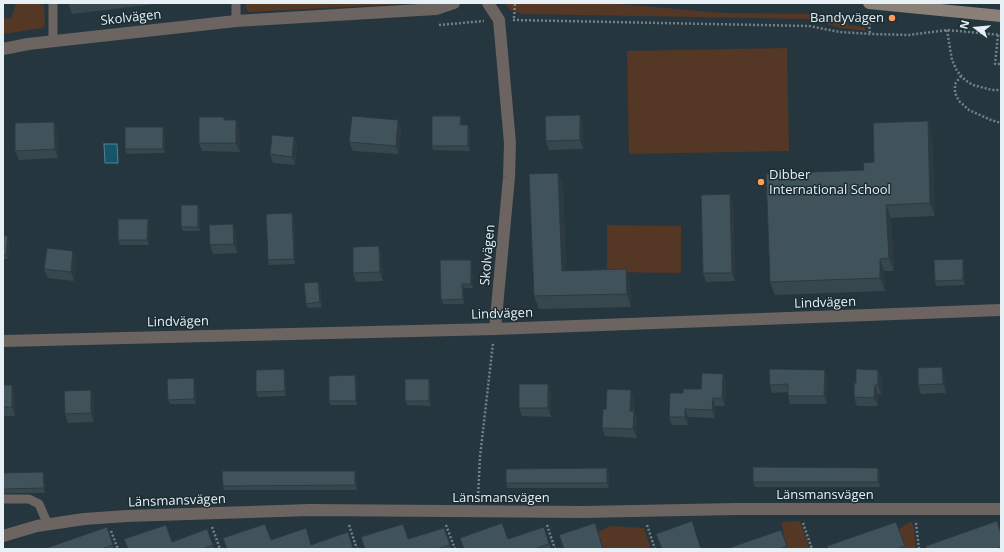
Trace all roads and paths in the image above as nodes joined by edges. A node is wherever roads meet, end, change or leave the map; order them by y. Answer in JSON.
{"nodes":[{"id":1,"x":53,"y":3,"type":"edge"},
{"id":2,"x":236,"y":3,"type":"edge"},
{"id":3,"x":454,"y":3,"type":"edge"},
{"id":4,"x":488,"y":3,"type":"edge"},
{"id":5,"x":515,"y":3,"type":"edge"},
{"id":6,"x":869,"y":3,"type":"edge"},
{"id":7,"x":1001,"y":16,"type":"edge"},
{"id":8,"x":499,"y":20,"type":"junction"},
{"id":9,"x":514,"y":20,"type":"junction"},
{"id":10,"x":236,"y":21,"type":"junction"},
{"id":11,"x":869,"y":23,"type":"dead end"},
{"id":12,"x":947,"y":30,"type":"junction"},
{"id":13,"x":870,"y":34,"type":"junction"},
{"id":14,"x":999,"y":35,"type":"edge"},
{"id":15,"x":53,"y":41,"type":"junction"},
{"id":16,"x":3,"y":49,"type":"edge"},
{"id":17,"x":1001,"y":64,"type":"edge"},
{"id":18,"x":961,"y":76,"type":"junction"},
{"id":19,"x":1001,"y":90,"type":"edge"},
{"id":20,"x":1001,"y":122,"type":"edge"},
{"id":21,"x":1001,"y":308,"type":"edge"},
{"id":22,"x":495,"y":329,"type":"junction"},
{"id":23,"x":3,"y":341,"type":"edge"},
{"id":24,"x":3,"y":499,"type":"edge"},
{"id":25,"x":798,"y":509,"type":"junction"},
{"id":26,"x":916,"y":509,"type":"junction"},
{"id":27,"x":1001,"y":509,"type":"edge"},
{"id":28,"x":344,"y":511,"type":"junction"},
{"id":29,"x":442,"y":511,"type":"junction"},
{"id":30,"x":642,"y":511,"type":"junction"},
{"id":31,"x":478,"y":512,"type":"junction"},
{"id":32,"x":542,"y":512,"type":"junction"},
{"id":33,"x":208,"y":514,"type":"junction"},
{"id":34,"x":48,"y":525,"type":"junction"},
{"id":35,"x":3,"y":536,"type":"edge"},
{"id":36,"x":220,"y":549,"type":"edge"},
{"id":37,"x":357,"y":549,"type":"edge"},
{"id":38,"x":455,"y":549,"type":"edge"},
{"id":39,"x":555,"y":549,"type":"edge"},
{"id":40,"x":655,"y":549,"type":"edge"},
{"id":41,"x":812,"y":549,"type":"edge"},
{"id":42,"x":919,"y":549,"type":"edge"}],
"edges":[{"from":1,"to":15,"type":"lane"},
{"from":2,"to":10,"type":"lane"},
{"from":3,"to":10,"type":"street","name":"Skolvägen"},
{"from":4,"to":8,"type":"street","name":"Skolvägen"},
{"from":5,"to":9,"type":"path"},
{"from":6,"to":7,"type":"main road"},
{"from":8,"to":9,"type":"path"},
{"from":8,"to":22,"type":"street","name":"Skolvägen"},
{"from":9,"to":13,"type":"path"},
{"from":10,"to":15,"type":"street","name":"Skolvägen"},
{"from":11,"to":13,"type":"path"},
{"from":12,"to":13,"type":"path"},
{"from":12,"to":14,"type":"path"},
{"from":12,"to":18,"type":"path"},
{"from":14,"to":17,"type":"path"},
{"from":15,"to":16,"type":"street","name":"Skolvägen"},
{"from":18,"to":19,"type":"path"},
{"from":18,"to":20,"type":"path"},
{"from":21,"to":22,"type":"street","name":"Lindvägen"},
{"from":22,"to":23,"type":"street","name":"Lindvägen"},
{"from":22,"to":31,"type":"path"},
{"from":24,"to":34,"type":"lane"},
{"from":25,"to":26,"type":"street","name":"Länsmansvägen"},
{"from":25,"to":30,"type":"street","name":"Länsmansvägen"},
{"from":25,"to":41,"type":"path"},
{"from":26,"to":27,"type":"street","name":"Länsmansvägen"},
{"from":26,"to":42,"type":"path"},
{"from":28,"to":29,"type":"street","name":"Länsmansvägen"},
{"from":28,"to":33,"type":"street","name":"Länsmansvägen"},
{"from":28,"to":37,"type":"path"},
{"from":29,"to":31,"type":"street","name":"Länsmansvägen"},
{"from":29,"to":38,"type":"path"},
{"from":30,"to":32,"type":"street","name":"Länsmansvägen"},
{"from":30,"to":40,"type":"path"},
{"from":31,"to":32,"type":"street","name":"Länsmansvägen"},
{"from":32,"to":39,"type":"path"},
{"from":33,"to":34,"type":"street","name":"Länsmansvägen"},
{"from":33,"to":36,"type":"path"},
{"from":34,"to":35,"type":"street","name":"Länsmansvägen"}]}
